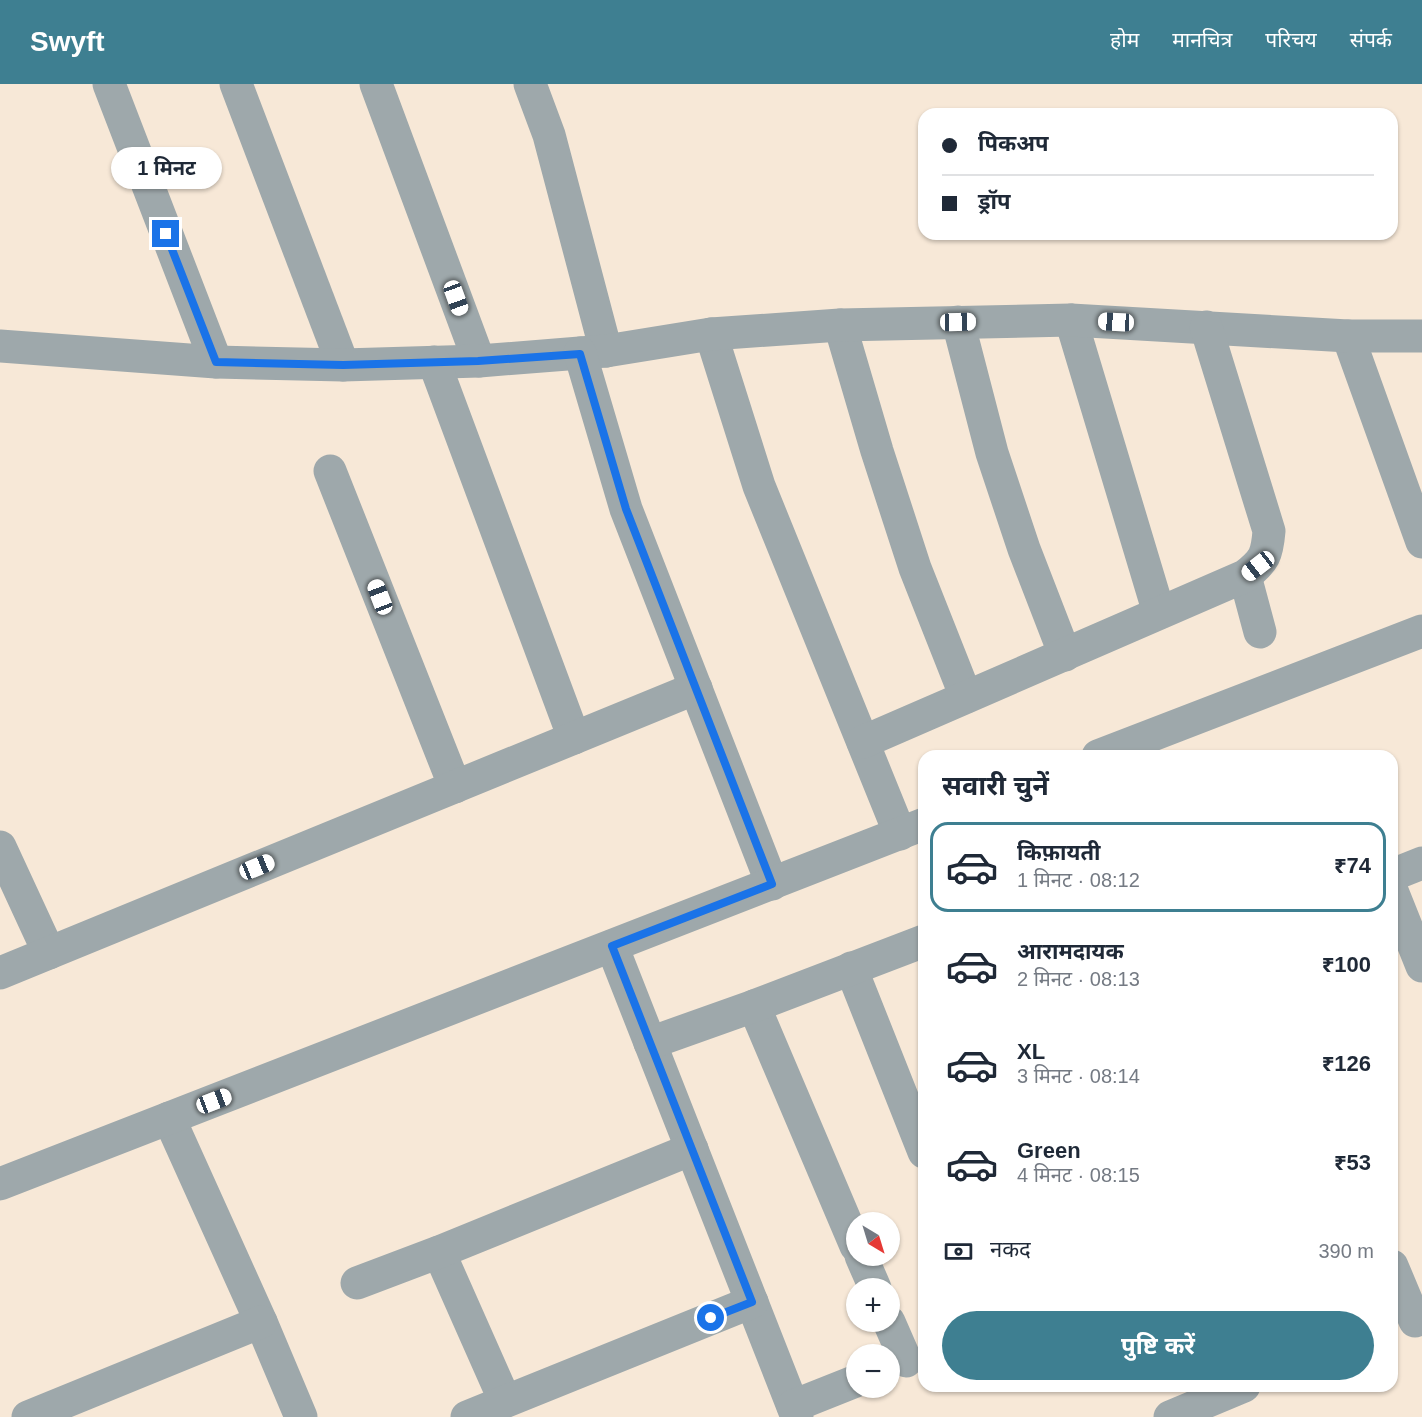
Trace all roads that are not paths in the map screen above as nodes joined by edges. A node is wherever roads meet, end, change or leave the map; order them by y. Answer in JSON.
{"nodes":[{"id":1,"x":109,"y":84,"type":"edge"},
{"id":2,"x":236,"y":84,"type":"edge"},
{"id":3,"x":376,"y":84,"type":"edge"},
{"id":4,"x":530,"y":84,"type":"edge"},
{"id":5,"x":1071,"y":320,"type":"junction"},
{"id":6,"x":958,"y":322,"type":"junction"},
{"id":7,"x":840,"y":325,"type":"junction"},
{"id":8,"x":1206,"y":327,"type":"junction"},
{"id":9,"x":711,"y":334,"type":"junction"},
{"id":10,"x":1348,"y":336,"type":"junction"},
{"id":11,"x":1422,"y":336,"type":"edge"},
{"id":12,"x":0,"y":346,"type":"edge"},
{"id":13,"x":593,"y":352,"type":"junction"},
{"id":14,"x":478,"y":361,"type":"junction"},
{"id":15,"x":216,"y":362,"type":"junction"},
{"id":16,"x":434,"y":362,"type":"junction"},
{"id":17,"x":343,"y":365,"type":"junction"},
{"id":18,"x":330,"y":471,"type":"dead end"},
{"id":19,"x":1422,"y":542,"type":"edge"},
{"id":20,"x":1245,"y":576,"type":"junction"},
{"id":21,"x":1159,"y":613,"type":"junction"},
{"id":22,"x":1260,"y":632,"type":"dead end"},
{"id":23,"x":1422,"y":632,"type":"edge"},
{"id":24,"x":1065,"y":655,"type":"junction"},
{"id":25,"x":696,"y":688,"type":"junction"},
{"id":26,"x":966,"y":697,"type":"junction"},
{"id":27,"x":574,"y":738,"type":"junction"},
{"id":28,"x":863,"y":742,"type":"junction"},
{"id":29,"x":1114,"y":750,"type":"edge"},
{"id":30,"x":455,"y":787,"type":"junction"},
{"id":31,"x":912,"y":829,"type":"edge"},
{"id":32,"x":0,"y":847,"type":"edge"},
{"id":33,"x":1422,"y":863,"type":"edge"},
{"id":34,"x":1398,"y":873,"type":"edge"},
{"id":35,"x":772,"y":884,"type":"junction"},
{"id":36,"x":1398,"y":906,"type":"edge"},
{"id":37,"x":918,"y":943,"type":"edge"},
{"id":38,"x":612,"y":946,"type":"junction"},
{"id":39,"x":48,"y":953,"type":"junction"},
{"id":40,"x":1422,"y":966,"type":"edge"},
{"id":41,"x":851,"y":968,"type":"junction"},
{"id":42,"x":0,"y":973,"type":"edge"},
{"id":43,"x":754,"y":1006,"type":"junction"},
{"id":44,"x":650,"y":1043,"type":"junction"},
{"id":45,"x":169,"y":1118,"type":"junction"},
{"id":46,"x":918,"y":1137,"type":"edge"},
{"id":47,"x":692,"y":1149,"type":"junction"},
{"id":48,"x":0,"y":1184,"type":"edge"},
{"id":49,"x":846,"y":1222,"type":"edge"},
{"id":50,"x":439,"y":1252,"type":"junction"},
{"id":51,"x":357,"y":1283,"type":"dead end"},
{"id":52,"x":1398,"y":1285,"type":"edge"},
{"id":53,"x":752,"y":1302,"type":"junction"},
{"id":54,"x":261,"y":1322,"type":"junction"},
{"id":55,"x":1410,"y":1323,"type":"edge"},
{"id":56,"x":893,"y":1332,"type":"edge"},
{"id":57,"x":906,"y":1361,"type":"edge"},
{"id":58,"x":846,"y":1386,"type":"edge"},
{"id":59,"x":1222,"y":1392,"type":"edge"},
{"id":60,"x":505,"y":1401,"type":"junction"},
{"id":61,"x":795,"y":1412,"type":"edge"},
{"id":62,"x":28,"y":1417,"type":"edge"},
{"id":63,"x":301,"y":1417,"type":"edge"},
{"id":64,"x":467,"y":1417,"type":"edge"},
{"id":65,"x":1170,"y":1417,"type":"edge"}],
"edges":[{"from":1,"to":15,"type":"street"},
{"from":2,"to":17,"type":"street"},
{"from":3,"to":14,"type":"street"},
{"from":4,"to":13,"type":"street"},
{"from":5,"to":6,"type":"street"},
{"from":5,"to":8,"type":"street"},
{"from":5,"to":21,"type":"street"},
{"from":6,"to":7,"type":"street"},
{"from":6,"to":24,"type":"street"},
{"from":7,"to":9,"type":"street"},
{"from":7,"to":26,"type":"street"},
{"from":8,"to":10,"type":"street"},
{"from":8,"to":20,"type":"street"},
{"from":9,"to":13,"type":"street"},
{"from":9,"to":28,"type":"street"},
{"from":10,"to":11,"type":"street"},
{"from":10,"to":19,"type":"street"},
{"from":12,"to":15,"type":"street"},
{"from":13,"to":14,"type":"street"},
{"from":13,"to":25,"type":"street"},
{"from":14,"to":16,"type":"street"},
{"from":15,"to":17,"type":"street"},
{"from":16,"to":17,"type":"street"},
{"from":16,"to":27,"type":"street"},
{"from":18,"to":30,"type":"street"},
{"from":20,"to":21,"type":"street"},
{"from":20,"to":22,"type":"street"},
{"from":21,"to":24,"type":"street"},
{"from":23,"to":29,"type":"street"},
{"from":24,"to":26,"type":"street"},
{"from":25,"to":27,"type":"street"},
{"from":25,"to":35,"type":"street"},
{"from":26,"to":28,"type":"street"},
{"from":27,"to":30,"type":"street"},
{"from":28,"to":31,"type":"street"},
{"from":30,"to":39,"type":"street"},
{"from":31,"to":35,"type":"street"},
{"from":32,"to":39,"type":"street"},
{"from":33,"to":34,"type":"street"},
{"from":35,"to":38,"type":"street"},
{"from":36,"to":40,"type":"street"},
{"from":37,"to":41,"type":"street"},
{"from":38,"to":44,"type":"street"},
{"from":38,"to":45,"type":"street"},
{"from":39,"to":42,"type":"street"},
{"from":41,"to":43,"type":"street"},
{"from":41,"to":46,"type":"street"},
{"from":43,"to":44,"type":"street"},
{"from":43,"to":49,"type":"street"},
{"from":44,"to":47,"type":"street"},
{"from":45,"to":48,"type":"street"},
{"from":45,"to":54,"type":"street"},
{"from":47,"to":50,"type":"street"},
{"from":47,"to":53,"type":"street"},
{"from":50,"to":51,"type":"street"},
{"from":50,"to":60,"type":"street"},
{"from":52,"to":55,"type":"street"},
{"from":53,"to":60,"type":"street"},
{"from":53,"to":61,"type":"street"},
{"from":54,"to":62,"type":"street"},
{"from":54,"to":63,"type":"street"},
{"from":56,"to":57,"type":"street"},
{"from":58,"to":61,"type":"street"},
{"from":59,"to":65,"type":"street"},
{"from":60,"to":64,"type":"street"}]}
